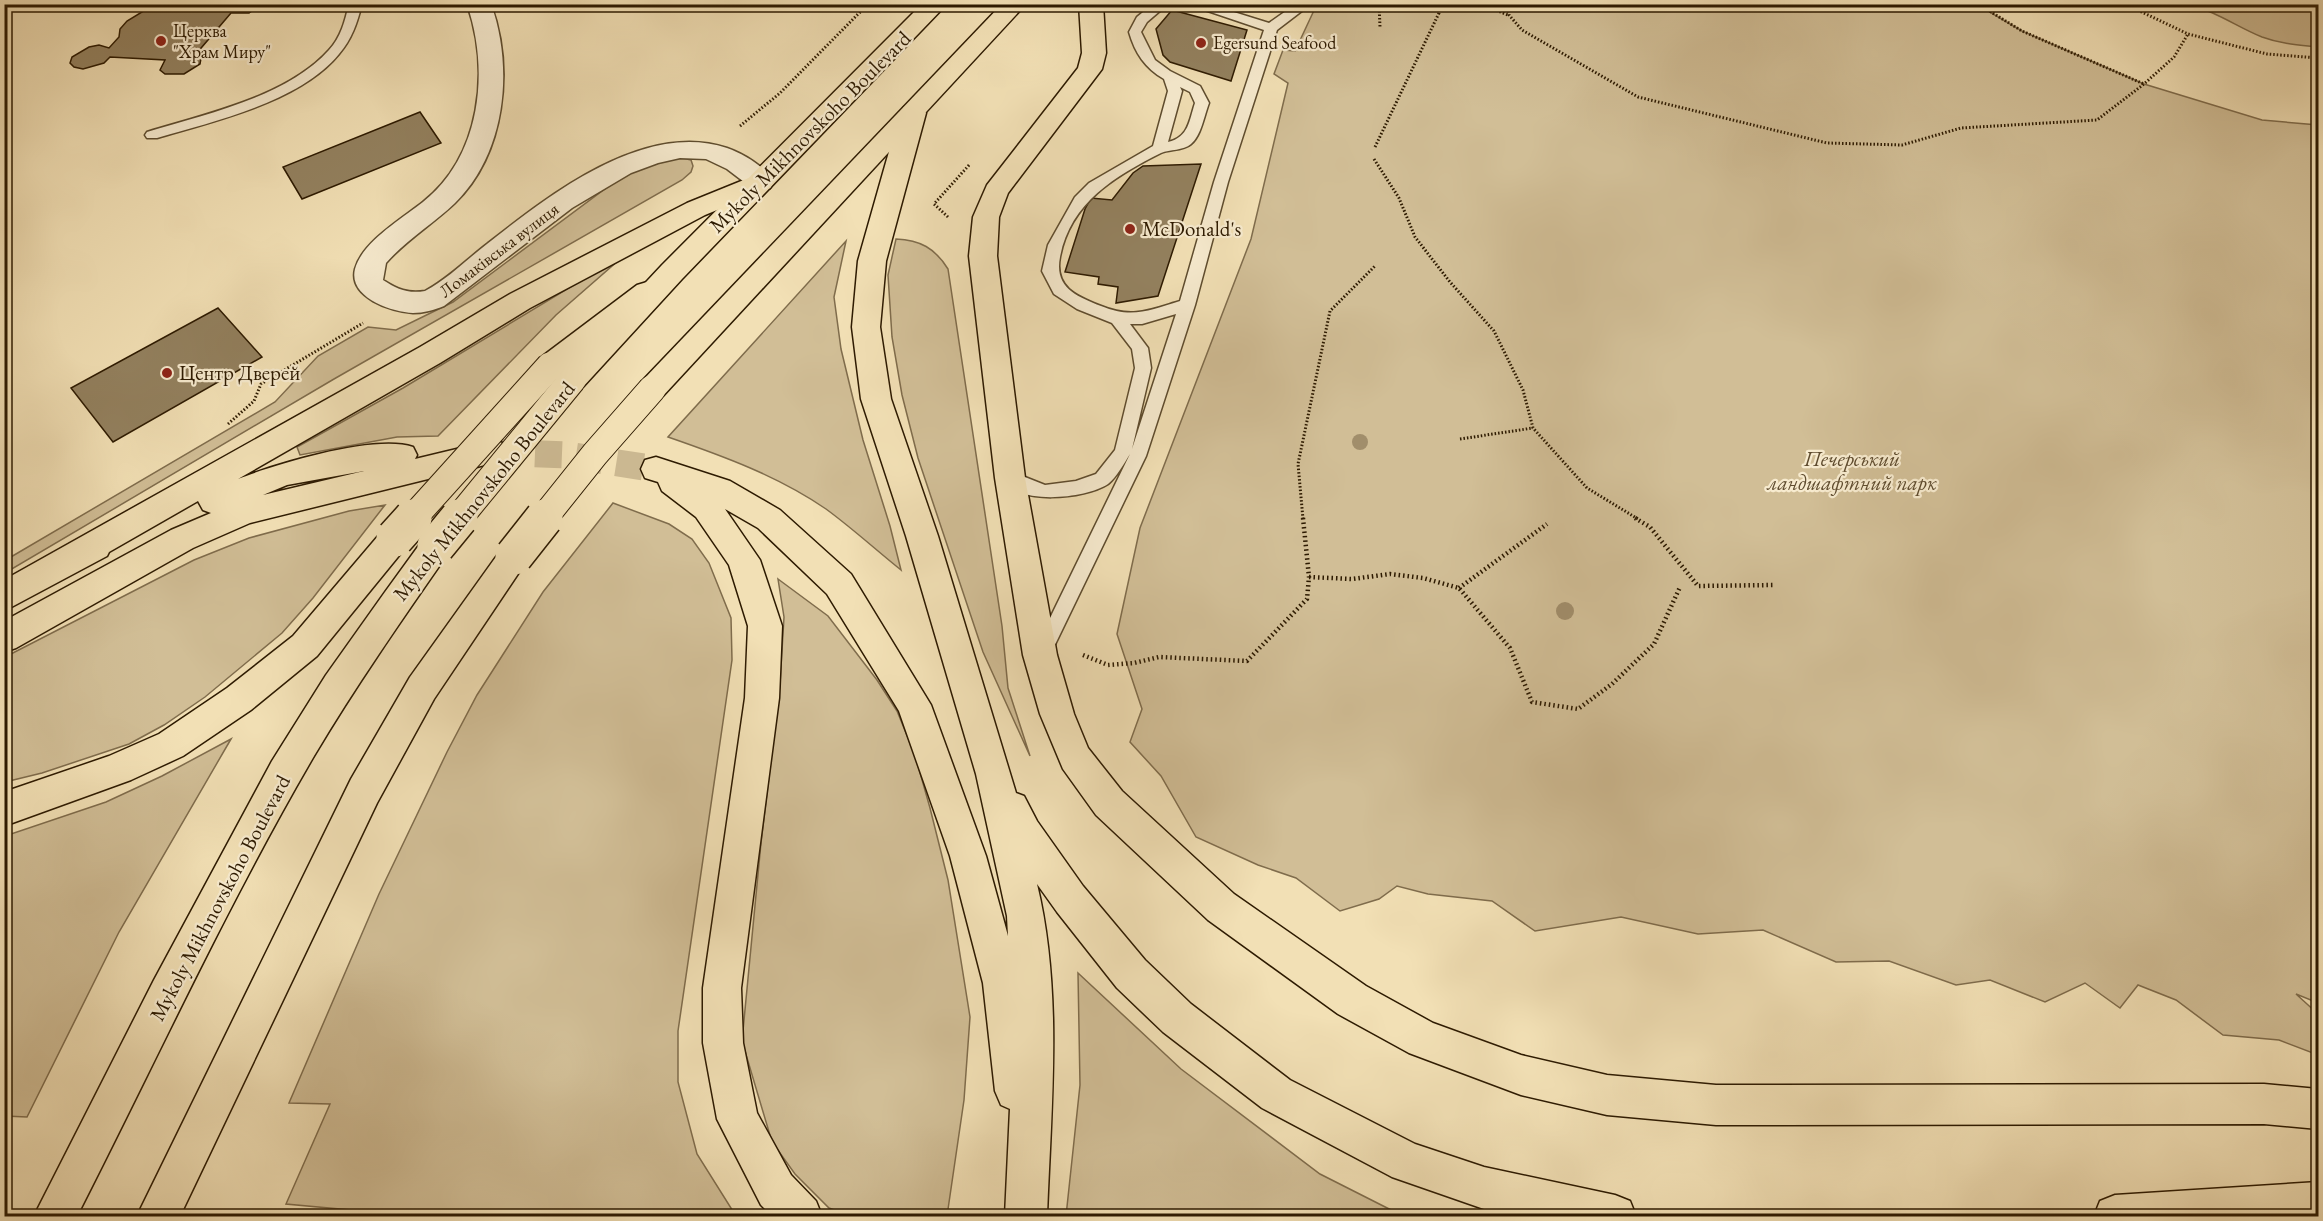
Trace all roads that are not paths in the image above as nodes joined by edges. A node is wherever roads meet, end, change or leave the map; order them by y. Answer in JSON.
{"nodes":[{"id":1,"x":356,"y":4,"type":"edge"},
{"id":2,"x":479,"y":4,"type":"edge"},
{"id":3,"x":936,"y":4,"type":"edge"},
{"id":4,"x":1016,"y":4,"type":"edge"},
{"id":5,"x":1091,"y":4,"type":"edge"},
{"id":6,"x":1162,"y":4,"type":"edge"},
{"id":7,"x":1193,"y":4,"type":"edge"},
{"id":8,"x":1305,"y":4,"type":"edge"},
{"id":9,"x":1271,"y":28,"type":"junction"},
{"id":10,"x":1171,"y":80,"type":"junction"},
{"id":11,"x":913,"y":113,"type":"junction"},
{"id":12,"x":152,"y":135,"type":"dead end"},
{"id":13,"x":1159,"y":148,"type":"junction"},
{"id":14,"x":761,"y":182,"type":"junction"},
{"id":15,"x":1187,"y":305,"type":"junction"},
{"id":16,"x":1117,"y":319,"type":"junction"},
{"id":17,"x":561,"y":373,"type":"junction"},
{"id":18,"x":1010,"y":478,"type":"junction"},
{"id":19,"x":77,"y":555,"type":"junction"},
{"id":20,"x":4,"y":597,"type":"edge"},
{"id":21,"x":4,"y":638,"type":"edge"},
{"id":22,"x":1058,"y":654,"type":"junction"},
{"id":23,"x":994,"y":774,"type":"junction"},
{"id":24,"x":4,"y":809,"type":"edge"},
{"id":25,"x":2319,"y":1109,"type":"edge"},
{"id":26,"x":1027,"y":1203,"type":"edge"},
{"id":27,"x":2319,"y":1203,"type":"edge"},
{"id":28,"x":56,"y":1216,"type":"edge"},
{"id":29,"x":158,"y":1216,"type":"edge"},
{"id":30,"x":801,"y":1216,"type":"edge"},
{"id":31,"x":1615,"y":1216,"type":"edge"},
{"id":32,"x":2115,"y":1216,"type":"edge"}],
"edges":[{"from":1,"to":12,"type":"lane"},
{"from":2,"to":14,"type":"street","name":"Ломаківська вулиця"},
{"from":3,"to":14,"type":"main road","name":"Mykoly Mikhnovskoho Boulevard"},
{"from":4,"to":11,"type":"main road"},
{"from":5,"to":18,"type":"main road"},
{"from":6,"to":10,"type":"lane"},
{"from":7,"to":9,"type":"lane"},
{"from":8,"to":9,"type":"lane"},
{"from":9,"to":15,"type":"lane"},
{"from":10,"to":13,"type":"lane"},
{"from":10,"to":13,"type":"lane"},
{"from":11,"to":23,"type":"main road"},
{"from":11,"to":29,"type":"main road","bridge":true},
{"from":13,"to":16,"type":"lane"},
{"from":14,"to":17,"type":"main road","name":"Mykoly Mikhnovskoho Boulevard"},
{"from":14,"to":19,"type":"main road"},
{"from":15,"to":16,"type":"lane"},
{"from":15,"to":22,"type":"lane"},
{"from":16,"to":18,"type":"lane"},
{"from":17,"to":24,"type":"main road","bridge":true},
{"from":17,"to":28,"type":"main road","name":"Mykoly Mikhnovskoho Boulevard","bridge":true},
{"from":18,"to":22,"type":"main road"},
{"from":19,"to":20,"type":"main road"},
{"from":19,"to":21,"type":"main road"},
{"from":22,"to":25,"type":"main road"},
{"from":23,"to":26,"type":"main road"},
{"from":23,"to":31,"type":"main road"},
{"from":26,"to":30,"type":"main road"},
{"from":27,"to":32,"type":"main road"}]}
